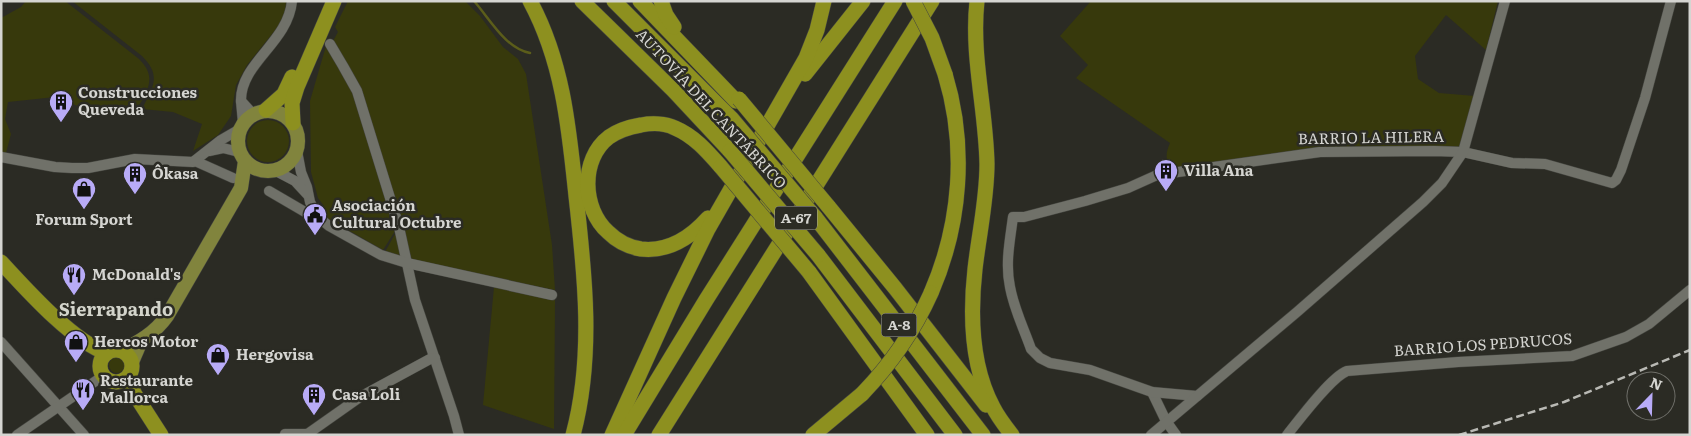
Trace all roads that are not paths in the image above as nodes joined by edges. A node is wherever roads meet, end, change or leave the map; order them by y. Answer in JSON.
{"nodes":[{"id":1,"x":292,"y":1,"type":"edge"},
{"id":2,"x":323,"y":1,"type":"edge"},
{"id":3,"x":334,"y":1,"type":"edge"},
{"id":4,"x":530,"y":1,"type":"edge"},
{"id":5,"x":582,"y":1,"type":"edge"},
{"id":6,"x":614,"y":1,"type":"edge"},
{"id":7,"x":640,"y":1,"type":"edge"},
{"id":8,"x":661,"y":1,"type":"edge"},
{"id":9,"x":824,"y":1,"type":"edge"},
{"id":10,"x":864,"y":1,"type":"edge"},
{"id":11,"x":895,"y":1,"type":"edge"},
{"id":12,"x":913,"y":1,"type":"edge"},
{"id":13,"x":932,"y":1,"type":"edge"},
{"id":14,"x":977,"y":1,"type":"edge"},
{"id":15,"x":1505,"y":1,"type":"edge"},
{"id":16,"x":1671,"y":1,"type":"edge"},
{"id":17,"x":330,"y":44,"type":"dead end"},
{"id":18,"x":297,"y":87,"type":"junction"},
{"id":19,"x":738,"y":100,"type":"junction"},
{"id":20,"x":776,"y":110,"type":"junction"},
{"id":21,"x":255,"y":117,"type":"junction"},
{"id":22,"x":293,"y":123,"type":"junction"},
{"id":23,"x":208,"y":151,"type":"junction"},
{"id":24,"x":297,"y":151,"type":"junction"},
{"id":25,"x":1463,"y":152,"type":"junction"},
{"id":26,"x":1,"y":156,"type":"edge"},
{"id":27,"x":242,"y":156,"type":"junction"},
{"id":28,"x":195,"y":161,"type":"junction"},
{"id":29,"x":269,"y":171,"type":"junction"},
{"id":30,"x":237,"y":183,"type":"junction"},
{"id":31,"x":269,"y":191,"type":"dead end"},
{"id":32,"x":729,"y":192,"type":"junction"},
{"id":33,"x":309,"y":197,"type":"junction"},
{"id":34,"x":315,"y":212,"type":"junction"},
{"id":35,"x":1,"y":262,"type":"edge"},
{"id":36,"x":407,"y":263,"type":"junction"},
{"id":37,"x":1690,"y":290,"type":"edge"},
{"id":38,"x":552,"y":295,"type":"dead end"},
{"id":39,"x":1,"y":342,"type":"edge"},
{"id":40,"x":141,"y":342,"type":"junction"},
{"id":41,"x":110,"y":354,"type":"junction"},
{"id":42,"x":435,"y":358,"type":"junction"},
{"id":43,"x":128,"y":373,"type":"junction"},
{"id":44,"x":103,"y":376,"type":"junction"},
{"id":45,"x":1152,"y":392,"type":"junction"},
{"id":46,"x":1197,"y":396,"type":"junction"},
{"id":47,"x":59,"y":406,"type":"junction"},
{"id":48,"x":1166,"y":421,"type":"junction"},
{"id":49,"x":285,"y":434,"type":"edge"},
{"id":50,"x":307,"y":434,"type":"edge"},
{"id":51,"x":16,"y":435,"type":"edge"},
{"id":52,"x":84,"y":435,"type":"edge"},
{"id":53,"x":161,"y":435,"type":"edge"},
{"id":54,"x":459,"y":435,"type":"edge"},
{"id":55,"x":573,"y":435,"type":"edge"},
{"id":56,"x":612,"y":435,"type":"edge"},
{"id":57,"x":624,"y":435,"type":"edge"},
{"id":58,"x":659,"y":435,"type":"edge"},
{"id":59,"x":813,"y":435,"type":"edge"},
{"id":60,"x":927,"y":435,"type":"edge"},
{"id":61,"x":955,"y":435,"type":"edge"},
{"id":62,"x":982,"y":435,"type":"edge"},
{"id":63,"x":1012,"y":435,"type":"edge"},
{"id":64,"x":1151,"y":435,"type":"edge"},
{"id":65,"x":1176,"y":435,"type":"edge"},
{"id":66,"x":1287,"y":435,"type":"edge"}],
"edges":[{"from":1,"to":21,"type":"street"},
{"from":2,"to":21,"type":"highway"},
{"from":3,"to":18,"type":"highway"},
{"from":4,"to":55,"type":"highway"},
{"from":5,"to":61,"type":"highway","name":"AUTOVÍA DEL CANTÁBRICO","number":"A-8","bridge":true},
{"from":6,"to":62,"type":"highway","name":"AUTOVÍA DEL CANTÁBRICO","number":"A-8","bridge":true},
{"from":7,"to":19,"type":"highway"},
{"from":8,"to":19,"type":"highway"},
{"from":9,"to":20,"type":"highway"},
{"from":10,"to":20,"type":"highway"},
{"from":11,"to":57,"type":"highway","number":"A-67"},
{"from":12,"to":59,"type":"highway","bridge":true},
{"from":13,"to":58,"type":"highway","number":"A-67"},
{"from":14,"to":63,"type":"highway"},
{"from":15,"to":25,"type":"street","name":"BARRIO LA HILERA"},
{"from":16,"to":25,"type":"street","name":"BARRIO LA HILERA"},
{"from":17,"to":36,"type":"street"},
{"from":18,"to":21,"type":"highway"},
{"from":18,"to":22,"type":"highway"},
{"from":19,"to":63,"type":"highway","bridge":true},
{"from":20,"to":32,"type":"highway"},
{"from":21,"to":22,"type":"main road"},
{"from":21,"to":23,"type":"street"},
{"from":21,"to":27,"type":"main road"},
{"from":22,"to":24,"type":"main road"},
{"from":23,"to":27,"type":"street"},
{"from":23,"to":28,"type":"street"},
{"from":24,"to":29,"type":"main road"},
{"from":24,"to":33,"type":"street"},
{"from":25,"to":45,"type":"street","name":"BARRIO LA HILERA"},
{"from":25,"to":46,"type":"street","name":"BARRIO LA HILERA"},
{"from":26,"to":28,"type":"street"},
{"from":27,"to":29,"type":"main road"},
{"from":27,"to":30,"type":"main road"},
{"from":28,"to":30,"type":"street"},
{"from":29,"to":30,"type":"main road"},
{"from":29,"to":33,"type":"street"},
{"from":30,"to":40,"type":"main road"},
{"from":31,"to":34,"type":"street"},
{"from":32,"to":56,"type":"highway"},
{"from":32,"to":60,"type":"highway","bridge":true},
{"from":33,"to":34,"type":"street"},
{"from":34,"to":36,"type":"street"},
{"from":35,"to":41,"type":"highway"},
{"from":36,"to":38,"type":"street"},
{"from":36,"to":42,"type":"street"},
{"from":37,"to":66,"type":"street","name":"BARRIO LOS PEDRUCOS"},
{"from":39,"to":47,"type":"street"},
{"from":40,"to":41,"type":"main road"},
{"from":40,"to":43,"type":"main road"},
{"from":41,"to":43,"type":"highway"},
{"from":41,"to":44,"type":"highway"},
{"from":42,"to":50,"type":"street"},
{"from":42,"to":54,"type":"street"},
{"from":43,"to":44,"type":"highway"},
{"from":43,"to":53,"type":"highway"},
{"from":44,"to":47,"type":"street"},
{"from":45,"to":46,"type":"street","name":"BARRIO LA HILERA"},
{"from":45,"to":48,"type":"street"},
{"from":46,"to":48,"type":"street","name":"BARRIO LA HILERA"},
{"from":47,"to":51,"type":"street"},
{"from":47,"to":52,"type":"street"},
{"from":48,"to":64,"type":"street","name":"BARRIO LA HILERA"},
{"from":48,"to":65,"type":"street"},
{"from":49,"to":50,"type":"street"}]}
